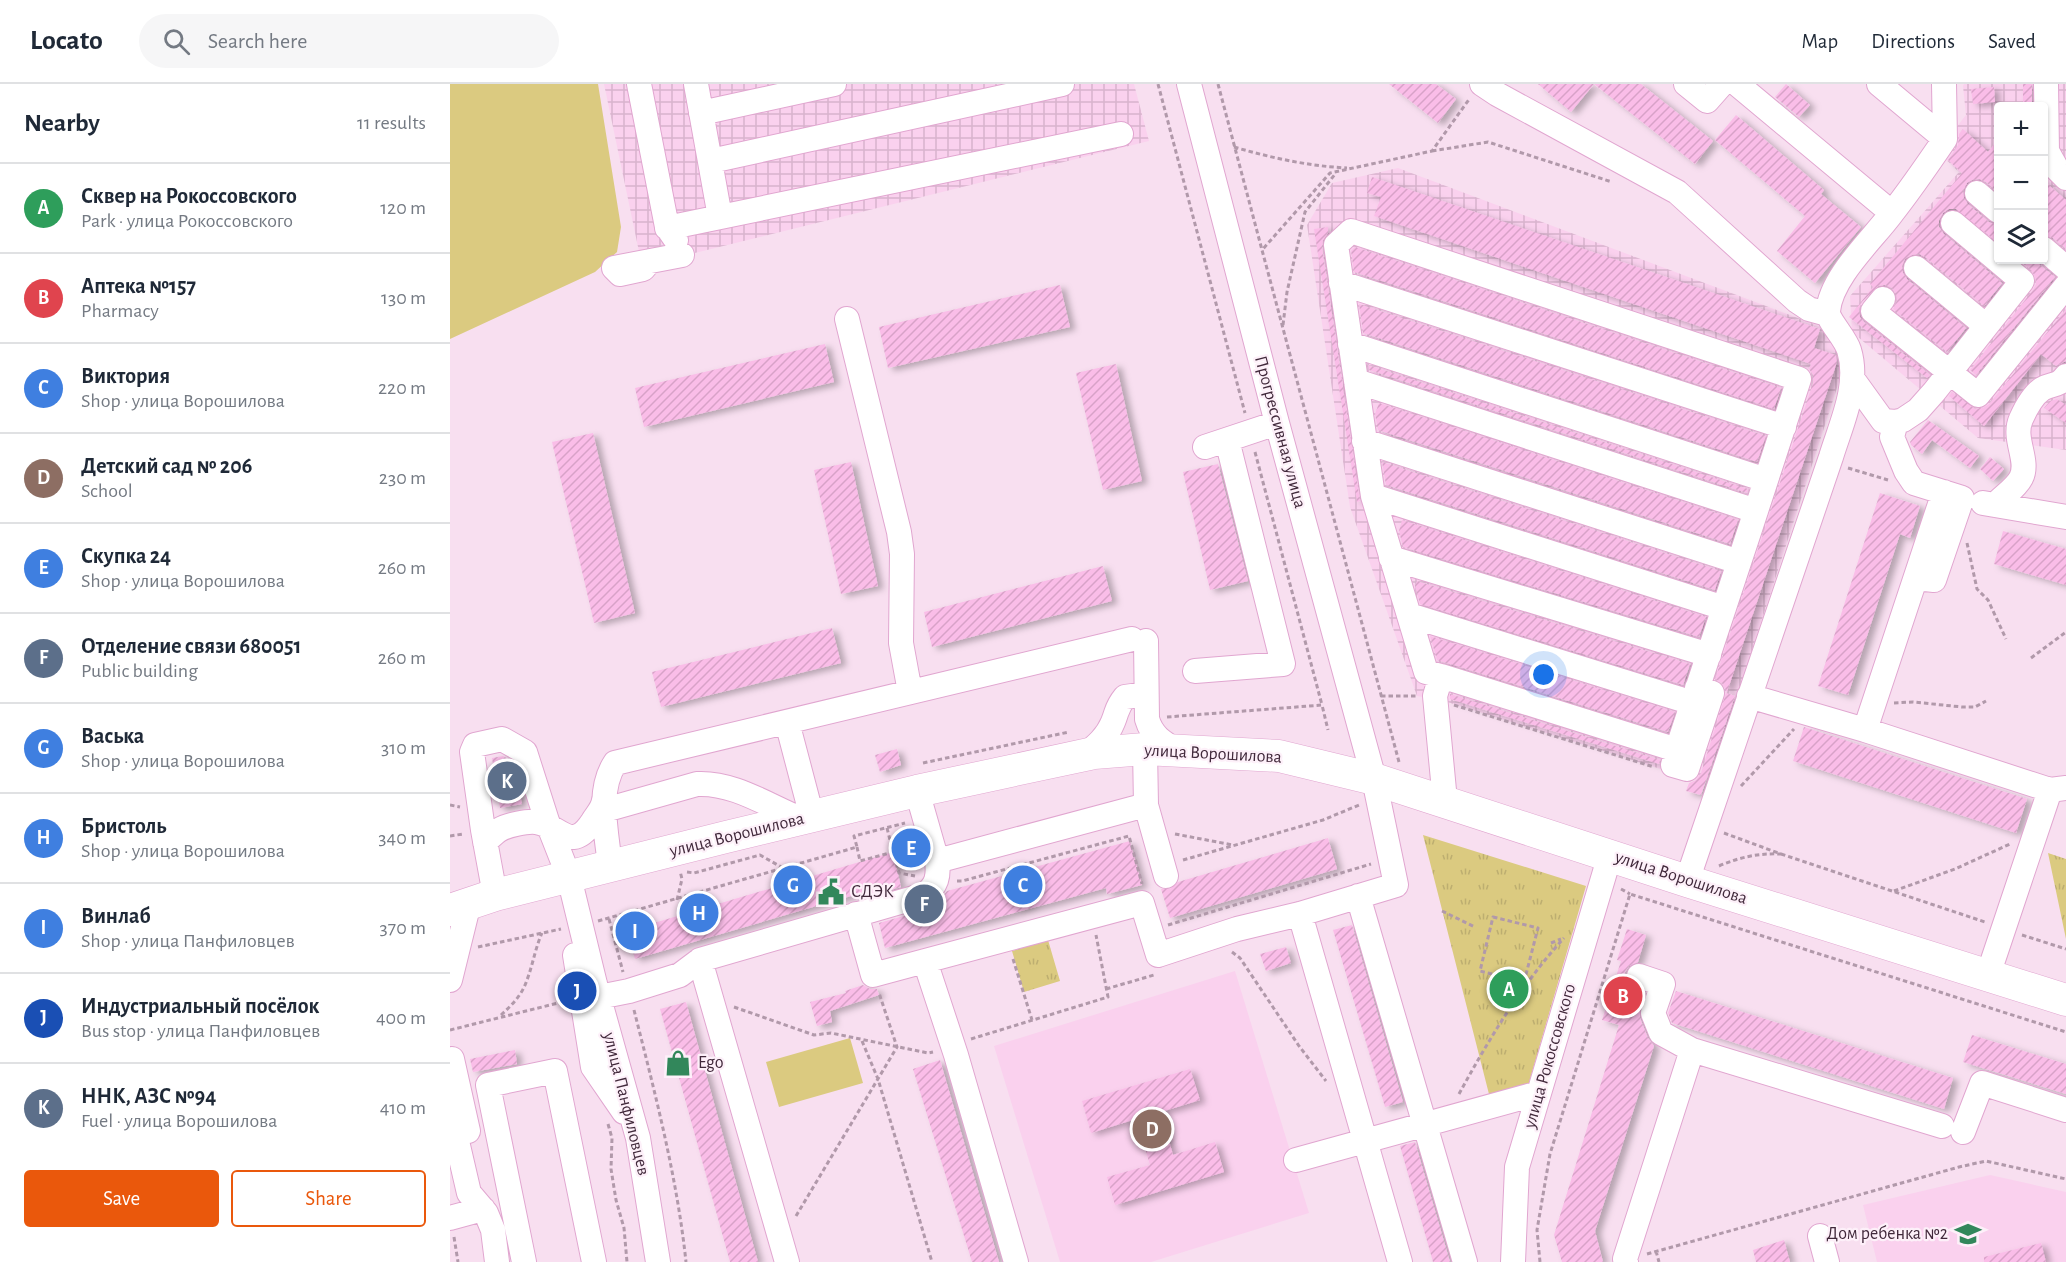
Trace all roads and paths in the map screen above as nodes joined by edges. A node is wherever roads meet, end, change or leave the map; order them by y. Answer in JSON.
{"nodes":[{"id":1,"x":639,"y":84,"type":"edge"},
{"id":2,"x":696,"y":84,"type":"edge"},
{"id":3,"x":834,"y":84,"type":"edge"},
{"id":4,"x":1062,"y":84,"type":"edge"},
{"id":5,"x":1158,"y":84,"type":"edge"},
{"id":6,"x":1189,"y":84,"type":"edge"},
{"id":7,"x":1219,"y":84,"type":"edge"},
{"id":8,"x":1482,"y":84,"type":"edge"},
{"id":9,"x":1686,"y":84,"type":"edge"},
{"id":10,"x":1722,"y":84,"type":"edge"},
{"id":11,"x":1737,"y":84,"type":"edge"},
{"id":12,"x":1879,"y":84,"type":"edge"},
{"id":13,"x":1944,"y":84,"type":"edge"},
{"id":14,"x":2046,"y":84,"type":"edge"},
{"id":15,"x":701,"y":113,"type":"junction"},
{"id":16,"x":1121,"y":134,"type":"dead end"},
{"id":17,"x":1945,"y":139,"type":"junction"},
{"id":18,"x":1234,"y":147,"type":"junction"},
{"id":19,"x":1432,"y":150,"type":"dead end"},
{"id":20,"x":711,"y":161,"type":"junction"},
{"id":21,"x":1352,"y":168,"type":"dead end"},
{"id":22,"x":1337,"y":172,"type":"dead end"},
{"id":23,"x":2066,"y":178,"type":"edge"},
{"id":24,"x":1622,"y":185,"type":"dead end"},
{"id":25,"x":1977,"y":193,"type":"dead end"},
{"id":26,"x":1997,"y":210,"type":"edge"},
{"id":27,"x":1892,"y":213,"type":"junction"},
{"id":28,"x":720,"y":217,"type":"junction"},
{"id":29,"x":1953,"y":223,"type":"dead end"},
{"id":30,"x":675,"y":241,"type":"junction"},
{"id":31,"x":1262,"y":250,"type":"dead end"},
{"id":32,"x":2048,"y":253,"type":"edge"},
{"id":33,"x":650,"y":261,"type":"dead end"},
{"id":34,"x":1916,"y":268,"type":"dead end"},
{"id":35,"x":2066,"y":268,"type":"edge"},
{"id":36,"x":1341,"y":283,"type":"junction"},
{"id":37,"x":2066,"y":286,"type":"edge"},
{"id":38,"x":1883,"y":299,"type":"dead end"},
{"id":39,"x":1827,"y":314,"type":"junction"},
{"id":40,"x":847,"y":319,"type":"dead end"},
{"id":41,"x":1986,"y":326,"type":"junction"},
{"id":42,"x":1283,"y":328,"type":"dead end"},
{"id":43,"x":1350,"y":344,"type":"junction"},
{"id":44,"x":1949,"y":373,"type":"junction"},
{"id":45,"x":1852,"y":378,"type":"junction"},
{"id":46,"x":1356,"y":381,"type":"junction"},
{"id":47,"x":2064,"y":382,"type":"edge"},
{"id":48,"x":1277,"y":423,"type":"junction"},
{"id":49,"x":1784,"y":427,"type":"junction"},
{"id":50,"x":1890,"y":427,"type":"junction"},
{"id":51,"x":1239,"y":436,"type":"junction"},
{"id":52,"x":1364,"y":441,"type":"junction"},
{"id":53,"x":1204,"y":447,"type":"dead end"},
{"id":54,"x":1844,"y":466,"type":"dead end"},
{"id":55,"x":1886,"y":479,"type":"dead end"},
{"id":56,"x":1766,"y":480,"type":"junction"},
{"id":57,"x":1372,"y":496,"type":"junction"},
{"id":58,"x":1756,"y":511,"type":"junction"},
{"id":59,"x":2066,"y":518,"type":"edge"},
{"id":60,"x":1964,"y":537,"type":"dead end"},
{"id":61,"x":1391,"y":558,"type":"junction"},
{"id":62,"x":1739,"y":562,"type":"junction"},
{"id":63,"x":1724,"y":608,"type":"junction"},
{"id":64,"x":1409,"y":615,"type":"junction"},
{"id":65,"x":2066,"y":632,"type":"edge"},
{"id":66,"x":2006,"y":639,"type":"dead end"},
{"id":67,"x":1709,"y":655,"type":"junction"},
{"id":68,"x":2031,"y":658,"type":"dead end"},
{"id":69,"x":1195,"y":671,"type":"dead end"},
{"id":70,"x":1441,"y":676,"type":"junction"},
{"id":71,"x":910,"y":692,"type":"junction"},
{"id":72,"x":1146,"y":694,"type":"junction"},
{"id":73,"x":1382,"y":696,"type":"dead end"},
{"id":74,"x":1695,"y":696,"type":"junction"},
{"id":75,"x":1749,"y":696,"type":"junction"},
{"id":76,"x":1436,"y":700,"type":"junction"},
{"id":77,"x":1986,"y":701,"type":"dead end"},
{"id":78,"x":1322,"y":705,"type":"junction"},
{"id":79,"x":1811,"y":714,"type":"junction"},
{"id":80,"x":1175,"y":716,"type":"dead end"},
{"id":81,"x":1869,"y":719,"type":"junction"},
{"id":82,"x":788,"y":722,"type":"junction"},
{"id":83,"x":1328,"y":730,"type":"dead end"},
{"id":84,"x":1145,"y":750,"type":"junction"},
{"id":85,"x":1177,"y":751,"type":"junction"},
{"id":86,"x":1071,"y":758,"type":"junction"},
{"id":87,"x":1654,"y":767,"type":"dead end"},
{"id":88,"x":1739,"y":788,"type":"dead end"},
{"id":89,"x":2058,"y":789,"type":"edge"},
{"id":90,"x":923,"y":790,"type":"junction"},
{"id":91,"x":1372,"y":790,"type":"junction"},
{"id":92,"x":1445,"y":801,"type":"junction"},
{"id":93,"x":604,"y":805,"type":"junction"},
{"id":94,"x":1146,"y":805,"type":"junction"},
{"id":95,"x":806,"y":818,"type":"junction"},
{"id":96,"x":887,"y":828,"type":"dead end"},
{"id":97,"x":551,"y":829,"type":"junction"},
{"id":98,"x":1153,"y":830,"type":"junction"},
{"id":99,"x":1720,"y":832,"type":"dead end"},
{"id":100,"x":485,"y":842,"type":"junction"},
{"id":101,"x":2015,"y":842,"type":"dead end"},
{"id":102,"x":1234,"y":845,"type":"junction"},
{"id":103,"x":857,"y":847,"type":"dead end"},
{"id":104,"x":893,"y":852,"type":"junction"},
{"id":105,"x":1782,"y":854,"type":"junction"},
{"id":106,"x":1610,"y":855,"type":"junction"},
{"id":107,"x":1390,"y":858,"type":"junction"},
{"id":108,"x":610,"y":866,"type":"junction"},
{"id":109,"x":784,"y":868,"type":"dead end"},
{"id":110,"x":937,"y":870,"type":"junction"},
{"id":111,"x":1165,"y":871,"type":"joint"},
{"id":112,"x":1700,"y":875,"type":"junction"},
{"id":113,"x":569,"y":878,"type":"junction"},
{"id":114,"x":1893,"y":891,"type":"junction"},
{"id":115,"x":1144,"y":892,"type":"dead end"},
{"id":116,"x":1358,"y":896,"type":"junction"},
{"id":117,"x":677,"y":900,"type":"dead end"},
{"id":118,"x":471,"y":903,"type":"edge"},
{"id":119,"x":659,"y":905,"type":"dead end"},
{"id":120,"x":1442,"y":911,"type":"dead end"},
{"id":121,"x":856,"y":914,"type":"junction"},
{"id":122,"x":1300,"y":914,"type":"junction"},
{"id":123,"x":1165,"y":916,"type":"dead end"},
{"id":124,"x":609,"y":919,"type":"junction"},
{"id":125,"x":1990,"y":924,"type":"dead end"},
{"id":126,"x":579,"y":927,"type":"junction"},
{"id":127,"x":1475,"y":927,"type":"dead end"},
{"id":128,"x":542,"y":933,"type":"junction"},
{"id":129,"x":1096,"y":934,"type":"dead end"},
{"id":130,"x":2020,"y":934,"type":"dead end"},
{"id":131,"x":1564,"y":938,"type":"dead end"},
{"id":132,"x":2066,"y":949,"type":"edge"},
{"id":133,"x":458,"y":951,"type":"junction"},
{"id":134,"x":1228,"y":952,"type":"dead end"},
{"id":135,"x":1012,"y":956,"type":"dead end"},
{"id":136,"x":700,"y":960,"type":"junction"},
{"id":137,"x":925,"y":961,"type":"junction"},
{"id":138,"x":1162,"y":972,"type":"dead end"},
{"id":139,"x":873,"y":975,"type":"junction"},
{"id":140,"x":1988,"y":975,"type":"junction"},
{"id":141,"x":1639,"y":976,"type":"dead end"},
{"id":142,"x":450,"y":980,"type":"edge"},
{"id":143,"x":1524,"y":982,"type":"joint"},
{"id":144,"x":1106,"y":989,"type":"junction"},
{"id":145,"x":618,"y":998,"type":"junction"},
{"id":146,"x":713,"y":1000,"type":"junction"},
{"id":147,"x":2066,"y":1000,"type":"edge"},
{"id":148,"x":569,"y":1001,"type":"dead end"},
{"id":149,"x":499,"y":1017,"type":"junction"},
{"id":150,"x":1032,"y":1020,"type":"junction"},
{"id":151,"x":450,"y":1030,"type":"edge"},
{"id":152,"x":2066,"y":1032,"type":"edge"},
{"id":153,"x":861,"y":1039,"type":"junction"},
{"id":154,"x":1487,"y":1042,"type":"dead end"},
{"id":155,"x":953,"y":1045,"type":"junction"},
{"id":156,"x":897,"y":1047,"type":"junction"},
{"id":157,"x":1692,"y":1050,"type":"junction"},
{"id":158,"x":450,"y":1060,"type":"edge"},
{"id":159,"x":609,"y":1073,"type":"junction"},
{"id":160,"x":878,"y":1079,"type":"junction"},
{"id":161,"x":558,"y":1085,"type":"junction"},
{"id":162,"x":1332,"y":1089,"type":"dead end"},
{"id":163,"x":1539,"y":1094,"type":"junction"},
{"id":164,"x":2066,"y":1110,"type":"edge"},
{"id":165,"x":450,"y":1111,"type":"edge"},
{"id":166,"x":607,"y":1121,"type":"dead end"},
{"id":167,"x":1424,"y":1124,"type":"junction"},
{"id":168,"x":634,"y":1126,"type":"junction"},
{"id":169,"x":1366,"y":1140,"type":"junction"},
{"id":170,"x":1296,"y":1160,"type":"dead end"},
{"id":171,"x":2066,"y":1179,"type":"edge"},
{"id":172,"x":484,"y":1211,"type":"junction"},
{"id":173,"x":452,"y":1227,"type":"edge"},
{"id":174,"x":1820,"y":1236,"type":"dead end"},
{"id":175,"x":784,"y":1251,"type":"edge"},
{"id":176,"x":1656,"y":1251,"type":"junction"},
{"id":177,"x":494,"y":1260,"type":"edge"},
{"id":178,"x":1619,"y":1261,"type":"edge"},
{"id":179,"x":458,"y":1262,"type":"edge"},
{"id":180,"x":524,"y":1262,"type":"edge"},
{"id":181,"x":594,"y":1262,"type":"edge"},
{"id":182,"x":627,"y":1262,"type":"edge"},
{"id":183,"x":658,"y":1262,"type":"edge"},
{"id":184,"x":686,"y":1262,"type":"edge"},
{"id":185,"x":932,"y":1262,"type":"edge"},
{"id":186,"x":1016,"y":1262,"type":"edge"},
{"id":187,"x":1400,"y":1262,"type":"edge"},
{"id":188,"x":1465,"y":1262,"type":"edge"},
{"id":189,"x":1513,"y":1262,"type":"edge"},
{"id":190,"x":1540,"y":1262,"type":"edge"},
{"id":191,"x":1659,"y":1262,"type":"edge"},
{"id":192,"x":1827,"y":1262,"type":"edge"}],
"edges":[{"from":1,"to":30,"type":"street"},
{"from":2,"to":15,"type":"street"},
{"from":3,"to":15,"type":"street"},
{"from":4,"to":20,"type":"street"},
{"from":5,"to":51,"type":"path"},
{"from":6,"to":48,"type":"street","name":"Прогрессивная улица"},
{"from":7,"to":18,"type":"path"},
{"from":8,"to":39,"type":"street"},
{"from":9,"to":10,"type":"street"},
{"from":11,"to":27,"type":"street"},
{"from":12,"to":17,"type":"street"},
{"from":13,"to":17,"type":"street"},
{"from":14,"to":23,"type":"street"},
{"from":15,"to":20,"type":"street"},
{"from":16,"to":28,"type":"street"},
{"from":17,"to":27,"type":"street"},
{"from":18,"to":21,"type":"path"},
{"from":18,"to":31,"type":"path"},
{"from":19,"to":24,"type":"path"},
{"from":20,"to":28,"type":"street"},
{"from":22,"to":42,"type":"path"},
{"from":25,"to":26,"type":"street"},
{"from":27,"to":39,"type":"street"},
{"from":28,"to":30,"type":"street"},
{"from":29,"to":41,"type":"street"},
{"from":30,"to":33,"type":"street"},
{"from":32,"to":35,"type":"street"},
{"from":34,"to":41,"type":"street"},
{"from":36,"to":43,"type":"street"},
{"from":36,"to":49,"type":"street"},
{"from":36,"to":49,"type":"street"},
{"from":37,"to":44,"type":"street"},
{"from":38,"to":44,"type":"street"},
{"from":39,"to":45,"type":"street"},
{"from":40,"to":71,"type":"street"},
{"from":41,"to":44,"type":"street"},
{"from":43,"to":46,"type":"street"},
{"from":43,"to":56,"type":"street"},
{"from":44,"to":50,"type":"street"},
{"from":45,"to":50,"type":"street"},
{"from":45,"to":75,"type":"street"},
{"from":46,"to":52,"type":"street"},
{"from":46,"to":58,"type":"street"},
{"from":47,"to":59,"type":"street"},
{"from":48,"to":51,"type":"street"},
{"from":48,"to":91,"type":"street","name":"Прогрессивная улица"},
{"from":49,"to":56,"type":"street"},
{"from":50,"to":81,"type":"street"},
{"from":51,"to":53,"type":"street"},
{"from":51,"to":69,"type":"street"},
{"from":51,"to":78,"type":"path"},
{"from":52,"to":57,"type":"street"},
{"from":52,"to":62,"type":"street"},
{"from":54,"to":55,"type":"path"},
{"from":56,"to":58,"type":"street"},
{"from":57,"to":61,"type":"street"},
{"from":57,"to":63,"type":"street"},
{"from":58,"to":62,"type":"street"},
{"from":60,"to":66,"type":"path"},
{"from":61,"to":64,"type":"street"},
{"from":61,"to":67,"type":"street"},
{"from":62,"to":63,"type":"street"},
{"from":63,"to":67,"type":"street"},
{"from":64,"to":70,"type":"street"},
{"from":64,"to":74,"type":"street"},
{"from":65,"to":68,"type":"path"},
{"from":67,"to":74,"type":"street"},
{"from":70,"to":74,"type":"street"},
{"from":70,"to":76,"type":"street"},
{"from":71,"to":72,"type":"street"},
{"from":71,"to":82,"type":"street"},
{"from":72,"to":85,"type":"street"},
{"from":72,"to":86,"type":"street"},
{"from":73,"to":76,"type":"path"},
{"from":75,"to":79,"type":"street"},
{"from":75,"to":112,"type":"street"},
{"from":76,"to":87,"type":"path"},
{"from":76,"to":92,"type":"street"},
{"from":77,"to":81,"type":"path"},
{"from":78,"to":80,"type":"path"},
{"from":78,"to":83,"type":"path"},
{"from":79,"to":81,"type":"street"},
{"from":79,"to":88,"type":"path"},
{"from":81,"to":89,"type":"street"},
{"from":82,"to":93,"type":"street"},
{"from":82,"to":95,"type":"street"},
{"from":84,"to":85,"type":"main road","name":"улица Ворошилова"},
{"from":84,"to":86,"type":"main road","name":"улица Ворошилова"},
{"from":84,"to":94,"type":"street"},
{"from":85,"to":91,"type":"main road","name":"улица Ворошилова"},
{"from":86,"to":90,"type":"main road","name":"улица Ворошилова"},
{"from":89,"to":140,"type":"street"},
{"from":90,"to":95,"type":"main road","name":"улица Ворошилова"},
{"from":90,"to":110,"type":"street"},
{"from":91,"to":92,"type":"main road","name":"улица Ворошилова"},
{"from":91,"to":102,"type":"path"},
{"from":91,"to":107,"type":"street","name":"Прогрессивная улица"},
{"from":92,"to":106,"type":"main road","name":"улица Ворошилова"},
{"from":93,"to":95,"type":"street"},
{"from":93,"to":97,"type":"street"},
{"from":93,"to":108,"type":"street"},
{"from":94,"to":98,"type":"street"},
{"from":94,"to":110,"type":"street"},
{"from":95,"to":108,"type":"main road","name":"улица Ворошилова"},
{"from":96,"to":104,"type":"path"},
{"from":97,"to":100,"type":"street"},
{"from":97,"to":100,"type":"street","name":"улица Панфиловцев"},
{"from":97,"to":113,"type":"street","name":"улица Панфиловцев"},
{"from":98,"to":102,"type":"path"},
{"from":98,"to":111,"type":"street"},
{"from":99,"to":105,"type":"path"},
{"from":100,"to":118,"type":"street"},
{"from":101,"to":114,"type":"path"},
{"from":102,"to":111,"type":"path"},
{"from":103,"to":104,"type":"path"},
{"from":104,"to":110,"type":"path"},
{"from":105,"to":112,"type":"path"},
{"from":105,"to":114,"type":"path"},
{"from":106,"to":112,"type":"main road","name":"улица Ворошилова"},
{"from":106,"to":163,"type":"street","name":"улица Рокоссовского"},
{"from":107,"to":116,"type":"street","name":"Прогрессивная улица"},
{"from":107,"to":123,"type":"path"},
{"from":108,"to":113,"type":"main road","name":"улица Ворошилова"},
{"from":109,"to":117,"type":"path"},
{"from":110,"to":115,"type":"path"},
{"from":110,"to":121,"type":"street"},
{"from":112,"to":140,"type":"main road","name":"улица Ворошилова"},
{"from":113,"to":118,"type":"main road","name":"улица Ворошилова"},
{"from":113,"to":126,"type":"street","name":"улица Панфиловцев"},
{"from":114,"to":125,"type":"path"},
{"from":116,"to":122,"type":"street"},
{"from":116,"to":167,"type":"street"},
{"from":118,"to":133,"type":"street"},
{"from":119,"to":124,"type":"path"},
{"from":120,"to":127,"type":"path"},
{"from":121,"to":136,"type":"street"},
{"from":121,"to":139,"type":"street"},
{"from":122,"to":137,"type":"street"},
{"from":122,"to":169,"type":"street"},
{"from":124,"to":126,"type":"path"},
{"from":124,"to":145,"type":"path"},
{"from":126,"to":128,"type":"path"},
{"from":126,"to":145,"type":"street","name":"улица Панфиловцев"},
{"from":126,"to":159,"type":"street"},
{"from":128,"to":133,"type":"path"},
{"from":128,"to":149,"type":"path"},
{"from":129,"to":144,"type":"path"},
{"from":130,"to":132,"type":"path"},
{"from":131,"to":154,"type":"path"},
{"from":133,"to":142,"type":"street"},
{"from":134,"to":162,"type":"path"},
{"from":135,"to":150,"type":"path"},
{"from":136,"to":145,"type":"street"},
{"from":136,"to":146,"type":"street"},
{"from":137,"to":139,"type":"street"},
{"from":137,"to":155,"type":"street"},
{"from":138,"to":144,"type":"path"},
{"from":139,"to":156,"type":"path"},
{"from":140,"to":147,"type":"main road","name":"улица Ворошилова"},
{"from":141,"to":157,"type":"street"},
{"from":143,"to":143,"type":"path"},
{"from":144,"to":150,"type":"path"},
{"from":145,"to":159,"type":"street","name":"улица Панфиловцев"},
{"from":145,"to":168,"type":"street"},
{"from":145,"to":184,"type":"path"},
{"from":146,"to":153,"type":"path"},
{"from":146,"to":175,"type":"street"},
{"from":148,"to":149,"type":"path"},
{"from":149,"to":151,"type":"path"},
{"from":150,"to":155,"type":"path"},
{"from":152,"to":190,"type":"path"},
{"from":153,"to":156,"type":"path"},
{"from":153,"to":160,"type":"path"},
{"from":155,"to":156,"type":"path"},
{"from":155,"to":186,"type":"street"},
{"from":156,"to":160,"type":"path"},
{"from":157,"to":164,"type":"street"},
{"from":157,"to":178,"type":"street"},
{"from":158,"to":172,"type":"street"},
{"from":159,"to":161,"type":"street"},
{"from":159,"to":168,"type":"street","name":"улица Панфиловцев"},
{"from":160,"to":175,"type":"path"},
{"from":160,"to":185,"type":"path"},
{"from":161,"to":180,"type":"street"},
{"from":161,"to":181,"type":"street"},
{"from":163,"to":167,"type":"street"},
{"from":163,"to":189,"type":"street","name":"улица Рокоссовского"},
{"from":165,"to":172,"type":"street"},
{"from":166,"to":182,"type":"path"},
{"from":167,"to":169,"type":"street"},
{"from":167,"to":188,"type":"street"},
{"from":168,"to":183,"type":"street","name":"улица Панфиловцев"},
{"from":169,"to":170,"type":"street"},
{"from":169,"to":187,"type":"street"},
{"from":171,"to":176,"type":"path"},
{"from":172,"to":173,"type":"street"},
{"from":172,"to":177,"type":"street"},
{"from":173,"to":179,"type":"path"},
{"from":174,"to":192,"type":"street"},
{"from":176,"to":178,"type":"path"},
{"from":176,"to":191,"type":"path"}]}
